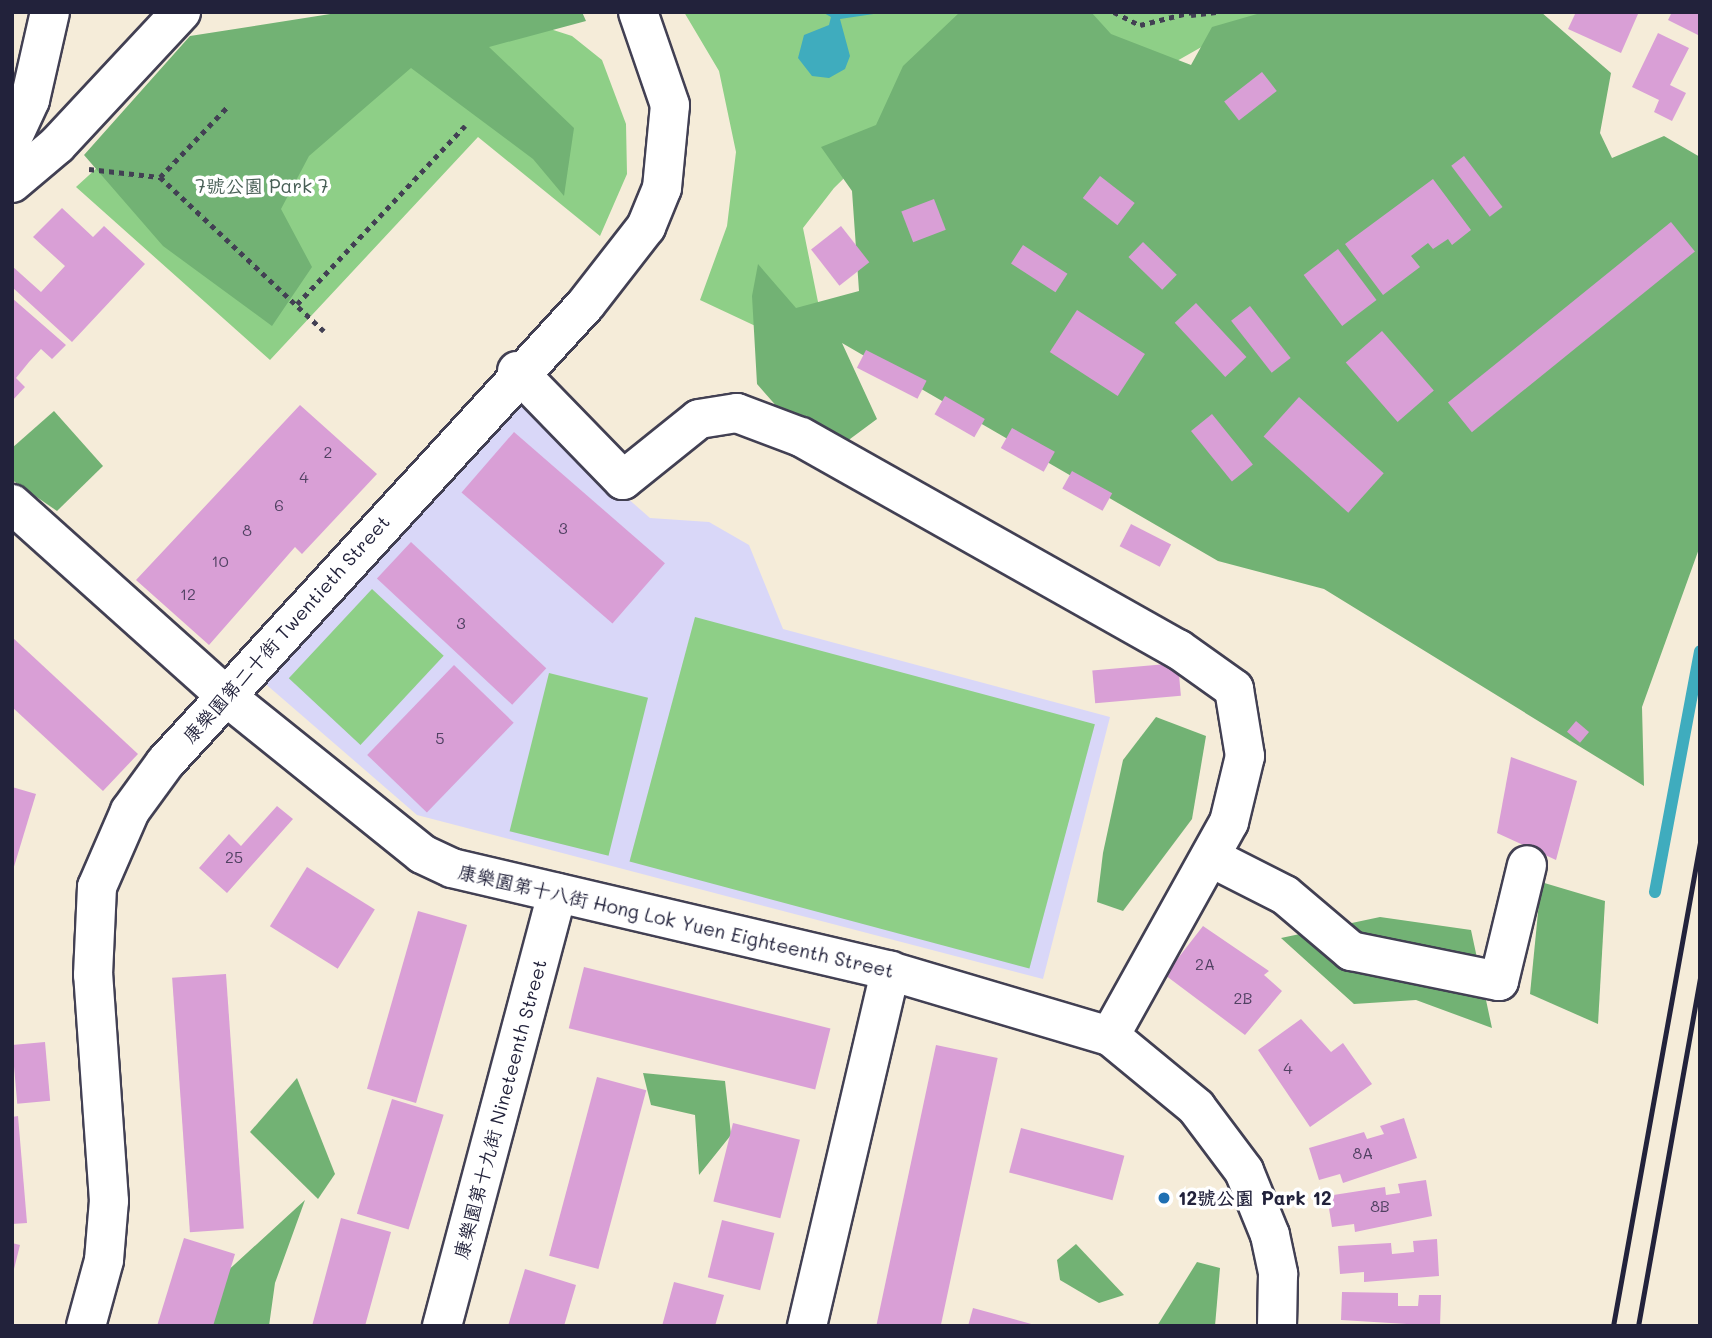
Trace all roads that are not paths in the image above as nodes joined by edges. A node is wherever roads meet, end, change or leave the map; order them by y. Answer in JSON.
{"nodes":[{"id":1,"x":50,"y":12,"type":"edge"},
{"id":2,"x":181,"y":12,"type":"edge"},
{"id":3,"x":638,"y":12,"type":"edge"},
{"id":4,"x":12,"y":139,"type":"edge"},
{"id":5,"x":12,"y":183,"type":"edge"},
{"id":6,"x":517,"y":371,"type":"junction"},
{"id":7,"x":12,"y":504,"type":"edge"},
{"id":8,"x":226,"y":697,"type":"junction"},
{"id":9,"x":1210,"y":857,"type":"junction"},
{"id":10,"x":1527,"y":865,"type":"dead end"},
{"id":11,"x":558,"y":893,"type":"junction"},
{"id":12,"x":890,"y":971,"type":"junction"},
{"id":13,"x":1110,"y":1036,"type":"junction"},
{"id":14,"x":86,"y":1326,"type":"edge"},
{"id":15,"x":442,"y":1326,"type":"edge"},
{"id":16,"x":807,"y":1326,"type":"edge"},
{"id":17,"x":1278,"y":1326,"type":"edge"}],
"edges":[{"from":1,"to":4,"type":"street"},
{"from":2,"to":5,"type":"street"},
{"from":3,"to":6,"type":"street","name":"康樂園第二十街 Twentieth Street"},
{"from":6,"to":8,"type":"street","name":"康樂園第二十街 Twentieth Street"},
{"from":6,"to":9,"type":"street"},
{"from":7,"to":8,"type":"street","name":"康樂園第十八街 Hong Lok Yuen Eighteenth Street"},
{"from":8,"to":11,"type":"street","name":"康樂園第十八街 Hong Lok Yuen Eighteenth Street"},
{"from":8,"to":14,"type":"street","name":"康樂園第二十街 Twentieth Street"},
{"from":9,"to":10,"type":"street"},
{"from":9,"to":13,"type":"street"},
{"from":11,"to":12,"type":"street","name":"康樂園第十八街 Hong Lok Yuen Eighteenth Street"},
{"from":11,"to":15,"type":"street","name":"康樂園第十九街 Nineteenth Street"},
{"from":12,"to":13,"type":"street","name":"康樂園第十八街 Hong Lok Yuen Eighteenth Street"},
{"from":12,"to":16,"type":"street"},
{"from":13,"to":17,"type":"street","name":"康樂園第十八街 Hong Lok Yuen Eighteenth Street"}]}
